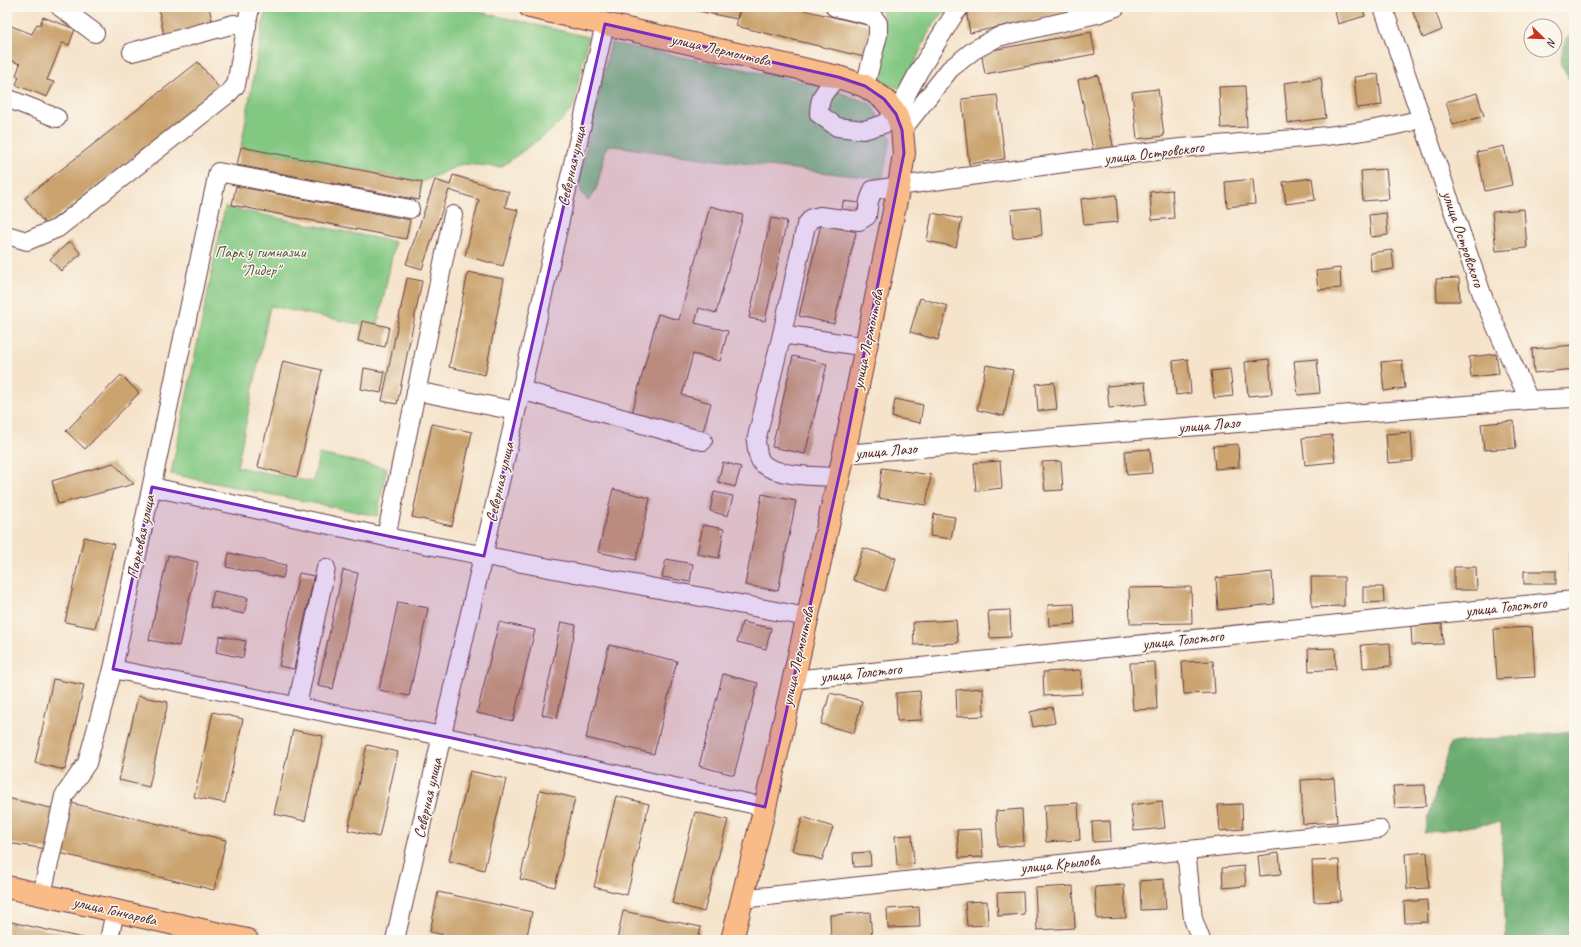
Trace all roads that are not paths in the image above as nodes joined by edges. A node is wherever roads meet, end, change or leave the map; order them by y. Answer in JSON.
{"nodes":[{"id":1,"x":60,"y":7,"type":"edge"},
{"id":2,"x":250,"y":7,"type":"edge"},
{"id":3,"x":530,"y":7,"type":"edge"},
{"id":4,"x":835,"y":7,"type":"edge"},
{"id":5,"x":960,"y":7,"type":"edge"},
{"id":6,"x":1116,"y":7,"type":"edge"},
{"id":7,"x":1383,"y":7,"type":"edge"},
{"id":8,"x":247,"y":27,"type":"junction"},
{"id":9,"x":603,"y":32,"type":"junction"},
{"id":10,"x":94,"y":33,"type":"dead end"},
{"id":11,"x":132,"y":52,"type":"dead end"},
{"id":12,"x":838,"y":77,"type":"junction"},
{"id":13,"x":864,"y":86,"type":"junction"},
{"id":14,"x":7,"y":98,"type":"edge"},
{"id":15,"x":57,"y":118,"type":"dead end"},
{"id":16,"x":899,"y":122,"type":"junction"},
{"id":17,"x":1410,"y":122,"type":"dead end"},
{"id":18,"x":899,"y":186,"type":"junction"},
{"id":19,"x":410,"y":209,"type":"dead end"},
{"id":20,"x":453,"y":215,"type":"dead end"},
{"id":21,"x":7,"y":235,"type":"edge"},
{"id":22,"x":782,"y":334,"type":"junction"},
{"id":23,"x":866,"y":346,"type":"junction"},
{"id":24,"x":521,"y":390,"type":"junction"},
{"id":25,"x":416,"y":391,"type":"junction"},
{"id":26,"x":1574,"y":398,"type":"edge"},
{"id":27,"x":1529,"y":400,"type":"junction"},
{"id":28,"x":516,"y":411,"type":"junction"},
{"id":29,"x":703,"y":441,"type":"dead end"},
{"id":30,"x":844,"y":454,"type":"junction"},
{"id":31,"x":839,"y":477,"type":"junction"},
{"id":32,"x":152,"y":487,"type":"junction"},
{"id":33,"x":386,"y":537,"type":"junction"},
{"id":34,"x":484,"y":556,"type":"junction"},
{"id":35,"x":326,"y":568,"type":"dead end"},
{"id":36,"x":1574,"y":600,"type":"edge"},
{"id":37,"x":807,"y":617,"type":"junction"},
{"id":38,"x":113,"y":669,"type":"junction"},
{"id":39,"x":793,"y":680,"type":"junction"},
{"id":40,"x":297,"y":706,"type":"junction"},
{"id":41,"x":442,"y":736,"type":"junction"},
{"id":42,"x":765,"y":807,"type":"junction"},
{"id":43,"x":1379,"y":829,"type":"dead end"},
{"id":44,"x":1186,"y":850,"type":"junction"},
{"id":45,"x":7,"y":886,"type":"edge"},
{"id":46,"x":42,"y":894,"type":"junction"},
{"id":47,"x":741,"y":899,"type":"junction"},
{"id":48,"x":115,"y":911,"type":"junction"},
{"id":49,"x":109,"y":940,"type":"edge"},
{"id":50,"x":247,"y":940,"type":"edge"},
{"id":51,"x":395,"y":940,"type":"edge"},
{"id":52,"x":732,"y":940,"type":"edge"},
{"id":53,"x":1200,"y":940,"type":"edge"}],
"edges":[{"from":1,"to":10,"type":"street"},
{"from":2,"to":8,"type":"street"},
{"from":3,"to":9,"type":"main road","name":"улица Лермонтова"},
{"from":4,"to":13,"type":"street"},
{"from":5,"to":16,"type":"street"},
{"from":6,"to":16,"type":"street"},
{"from":7,"to":27,"type":"street","name":"улица Островского"},
{"from":8,"to":11,"type":"street"},
{"from":8,"to":21,"type":"street"},
{"from":9,"to":12,"type":"main road","name":"улица Лермонтова"},
{"from":9,"to":24,"type":"street","name":"Северная улица"},
{"from":12,"to":13,"type":"main road","name":"улица Лермонтова"},
{"from":12,"to":16,"type":"street"},
{"from":13,"to":16,"type":"main road","name":"улица Лермонтова"},
{"from":14,"to":15,"type":"street"},
{"from":16,"to":18,"type":"main road","name":"улица Лермонтова"},
{"from":17,"to":18,"type":"street","name":"улица Островского"},
{"from":18,"to":22,"type":"street","name":"улица Островского"},
{"from":18,"to":23,"type":"main road","name":"улица Лермонтова"},
{"from":19,"to":32,"type":"street","name":"Парковая улица"},
{"from":20,"to":25,"type":"street"},
{"from":22,"to":23,"type":"street"},
{"from":22,"to":31,"type":"street"},
{"from":23,"to":30,"type":"main road","name":"улица Лермонтова"},
{"from":24,"to":28,"type":"street","name":"Северная улица"},
{"from":24,"to":29,"type":"street"},
{"from":25,"to":28,"type":"street"},
{"from":25,"to":33,"type":"street"},
{"from":26,"to":27,"type":"street","name":"улица Лазо"},
{"from":27,"to":30,"type":"street","name":"улица Лазо"},
{"from":28,"to":34,"type":"street","name":"Северная улица"},
{"from":30,"to":31,"type":"main road","name":"улица Лермонтова"},
{"from":31,"to":37,"type":"main road","name":"улица Лермонтова"},
{"from":32,"to":33,"type":"street"},
{"from":32,"to":38,"type":"street","name":"Парковая улица"},
{"from":33,"to":34,"type":"street"},
{"from":34,"to":37,"type":"street"},
{"from":34,"to":41,"type":"street","name":"Северная улица"},
{"from":35,"to":40,"type":"street"},
{"from":36,"to":39,"type":"street","name":"улица Толстого"},
{"from":37,"to":39,"type":"main road","name":"улица Лермонтова"},
{"from":38,"to":40,"type":"street"},
{"from":38,"to":46,"type":"street","name":"Парковая улица"},
{"from":39,"to":42,"type":"main road","name":"улица Лермонтова"},
{"from":40,"to":41,"type":"street"},
{"from":41,"to":42,"type":"street"},
{"from":41,"to":51,"type":"street","name":"Северная улица"},
{"from":42,"to":47,"type":"main road","name":"улица Лермонтова"},
{"from":43,"to":44,"type":"street","name":"улица Крылова"},
{"from":44,"to":47,"type":"street","name":"улица Крылова"},
{"from":44,"to":53,"type":"street"},
{"from":45,"to":46,"type":"main road","name":"улица Гончарова"},
{"from":46,"to":48,"type":"main road","name":"улица Гончарова"},
{"from":47,"to":52,"type":"main road","name":"улица Лермонтова"},
{"from":48,"to":49,"type":"street"},
{"from":48,"to":50,"type":"main road","name":"улица Гончарова"}]}
